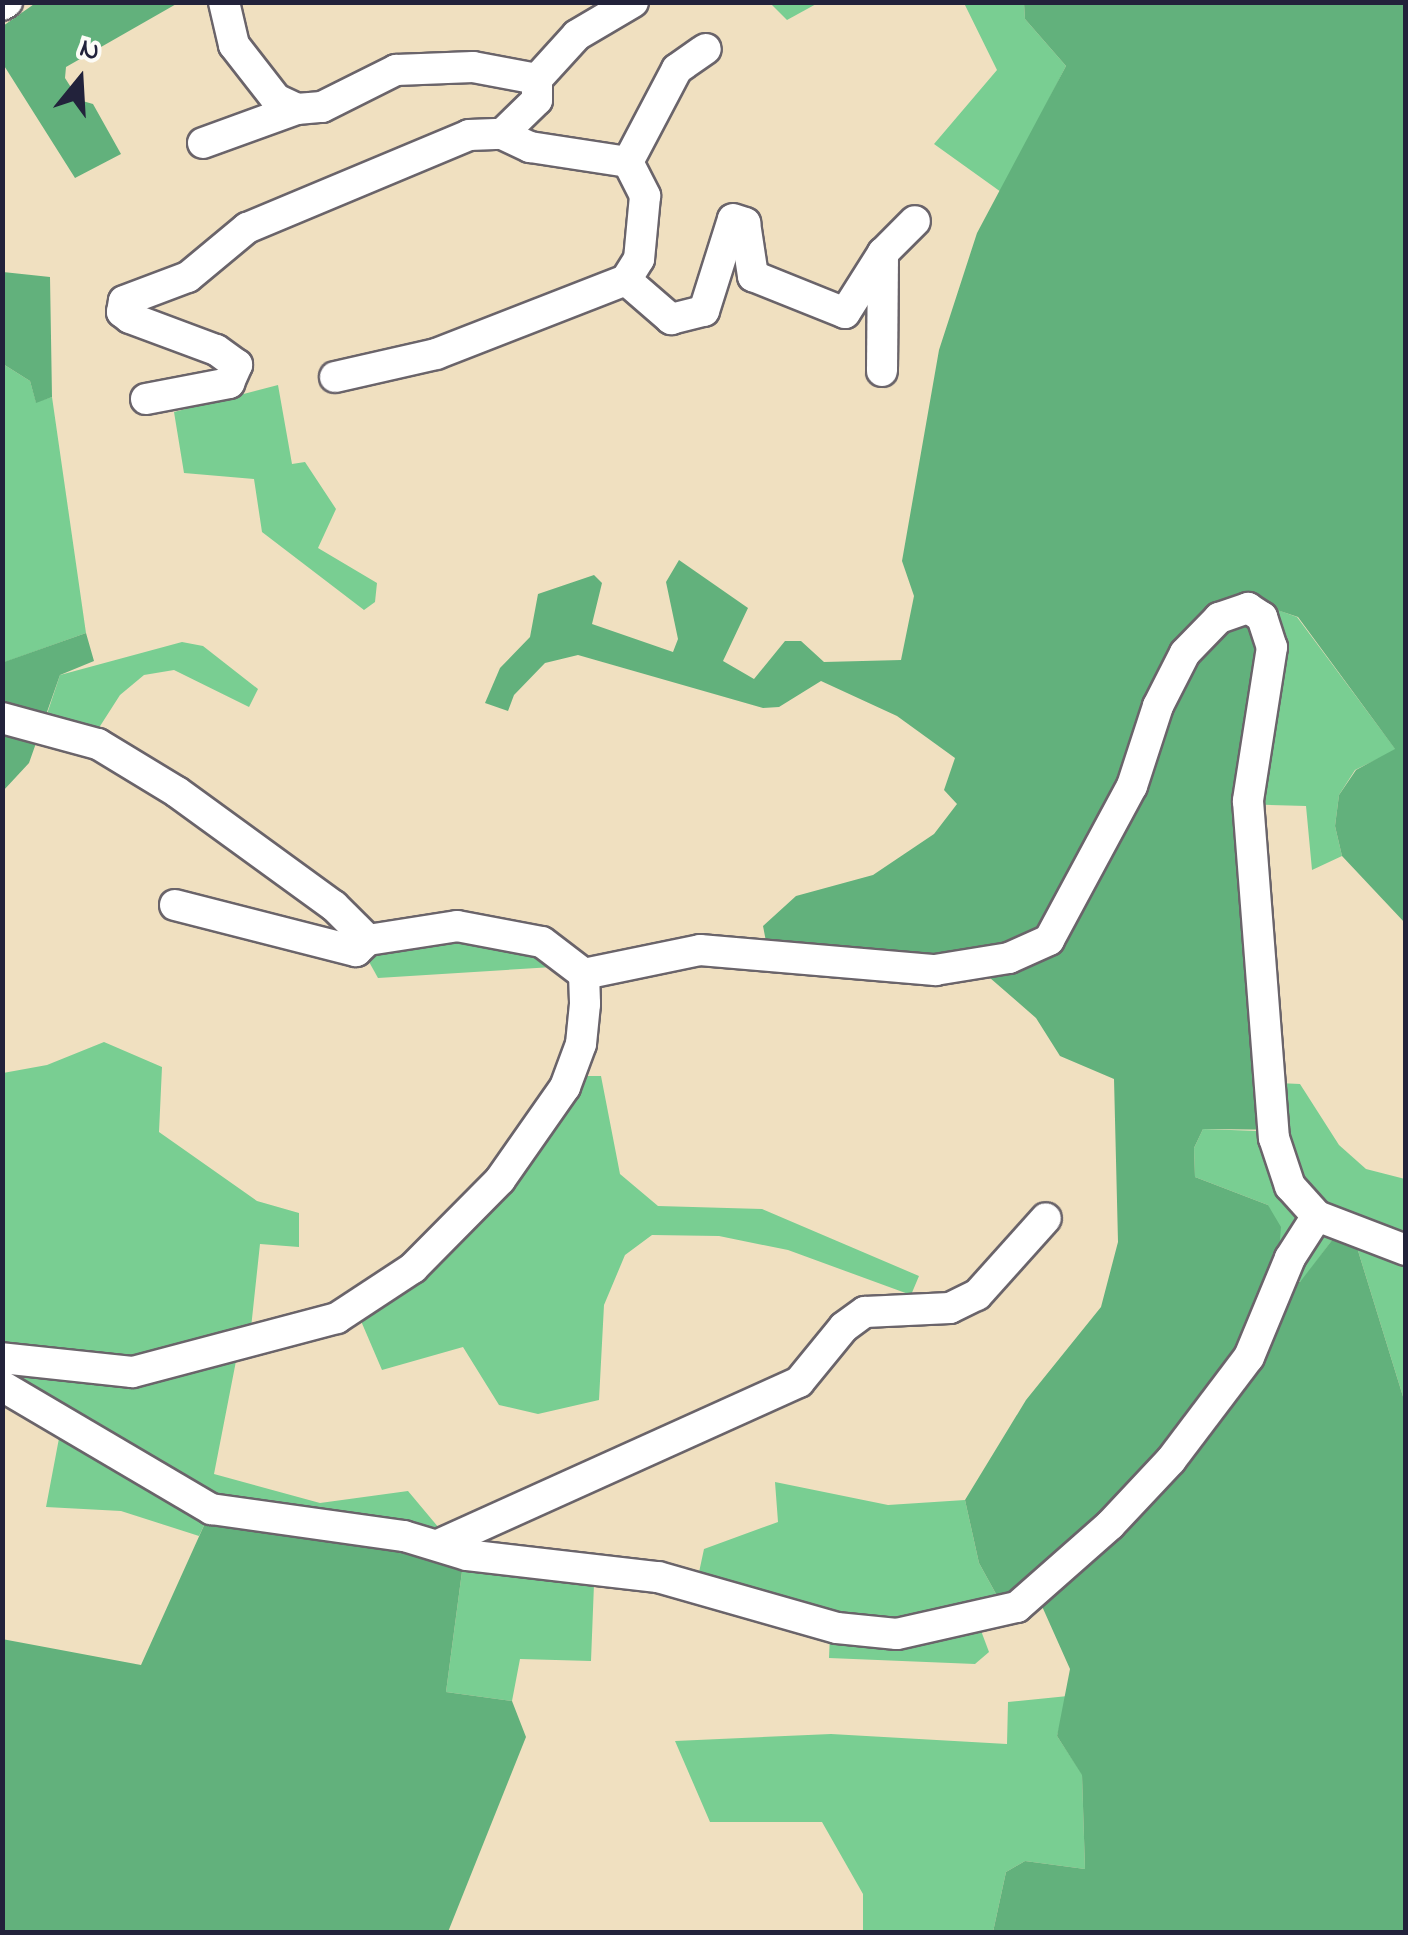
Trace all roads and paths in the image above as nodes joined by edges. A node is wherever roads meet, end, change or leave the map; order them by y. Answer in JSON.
{"nodes":[{"id":1,"x":224,"y":2,"type":"edge"},
{"id":2,"x":633,"y":2,"type":"edge"},
{"id":3,"x":706,"y":49,"type":"dead end"},
{"id":4,"x":537,"y":79,"type":"junction"},
{"id":5,"x":296,"y":109,"type":"junction"},
{"id":6,"x":502,"y":134,"type":"junction"},
{"id":7,"x":203,"y":143,"type":"dead end"},
{"id":8,"x":628,"y":162,"type":"junction"},
{"id":9,"x":914,"y":221,"type":"dead end"},
{"id":10,"x":884,"y":252,"type":"junction"},
{"id":11,"x":626,"y":280,"type":"junction"},
{"id":12,"x":844,"y":313,"type":"junction"},
{"id":13,"x":335,"y":377,"type":"dead end"},
{"id":14,"x":146,"y":398,"type":"dead end"},
{"id":15,"x":2,"y":718,"type":"edge"},
{"id":16,"x":175,"y":904,"type":"dead end"},
{"id":17,"x":368,"y":940,"type":"junction"},
{"id":18,"x":584,"y":974,"type":"junction"},
{"id":19,"x":1317,"y":1216,"type":"junction"},
{"id":20,"x":1046,"y":1218,"type":"dead end"},
{"id":21,"x":1406,"y":1250,"type":"edge"},
{"id":22,"x":2,"y":1358,"type":"edge"},
{"id":23,"x":2,"y":1386,"type":"edge"},
{"id":24,"x":438,"y":1545,"type":"junction"}],
"edges":[{"from":1,"to":5,"type":"street"},
{"from":2,"to":4,"type":"street"},
{"from":3,"to":8,"type":"street"},
{"from":4,"to":5,"type":"street"},
{"from":4,"to":6,"type":"street"},
{"from":5,"to":7,"type":"street"},
{"from":6,"to":8,"type":"street"},
{"from":6,"to":14,"type":"street"},
{"from":8,"to":11,"type":"street"},
{"from":9,"to":10,"type":"street"},
{"from":10,"to":12,"type":"street"},
{"from":10,"to":12,"type":"street"},
{"from":11,"to":12,"type":"street"},
{"from":11,"to":13,"type":"street"},
{"from":15,"to":17,"type":"street"},
{"from":16,"to":17,"type":"street"},
{"from":17,"to":18,"type":"street"},
{"from":18,"to":19,"type":"street"},
{"from":18,"to":22,"type":"street"},
{"from":19,"to":21,"type":"street"},
{"from":19,"to":24,"type":"street"},
{"from":20,"to":24,"type":"street"},
{"from":23,"to":24,"type":"street"}]}
